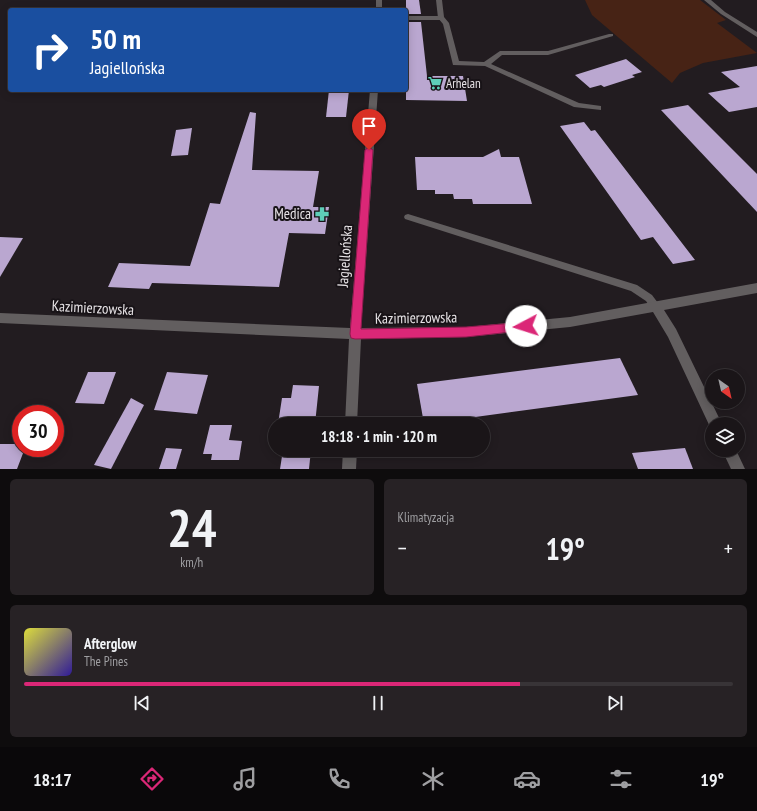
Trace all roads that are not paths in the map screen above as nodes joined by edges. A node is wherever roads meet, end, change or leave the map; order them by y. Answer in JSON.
{"nodes":[{"id":1,"x":438,"y":0,"type":"edge"},
{"id":2,"x":707,"y":0,"type":"edge"},
{"id":3,"x":408,"y":18,"type":"edge"},
{"id":4,"x":441,"y":18,"type":"junction"},
{"id":5,"x":610,"y":35,"type":"dead end"},
{"id":6,"x":757,"y":35,"type":"edge"},
{"id":7,"x":486,"y":64,"type":"junction"},
{"id":8,"x":374,"y":92,"type":"edge"},
{"id":9,"x":598,"y":108,"type":"dead end"},
{"id":10,"x":408,"y":217,"type":"dead end"},
{"id":11,"x":757,"y":288,"type":"edge"},
{"id":12,"x":656,"y":307,"type":"junction"},
{"id":13,"x":0,"y":318,"type":"edge"},
{"id":14,"x":355,"y":334,"type":"junction"},
{"id":15,"x":352,"y":417,"type":"edge"},
{"id":16,"x":713,"y":417,"type":"edge"},
{"id":17,"x":350,"y":457,"type":"edge"},
{"id":18,"x":732,"y":457,"type":"edge"},
{"id":19,"x":350,"y":469,"type":"edge"},
{"id":20,"x":738,"y":469,"type":"edge"}],
"edges":[{"from":1,"to":4,"type":"street"},
{"from":2,"to":6,"type":"street"},
{"from":3,"to":4,"type":"lane"},
{"from":4,"to":7,"type":"street"},
{"from":5,"to":7,"type":"street"},
{"from":7,"to":9,"type":"street"},
{"from":8,"to":14,"type":"street","name":"Jagiellońska"},
{"from":10,"to":12,"type":"lane"},
{"from":11,"to":12,"type":"street","name":"Kazimierzowska"},
{"from":12,"to":14,"type":"street","name":"Kazimierzowska"},
{"from":12,"to":16,"type":"street"},
{"from":13,"to":14,"type":"street","name":"Kazimierzowska"},
{"from":14,"to":15,"type":"street","name":"Jagiellońska"},
{"from":17,"to":19,"type":"street"},
{"from":18,"to":20,"type":"street"}]}
